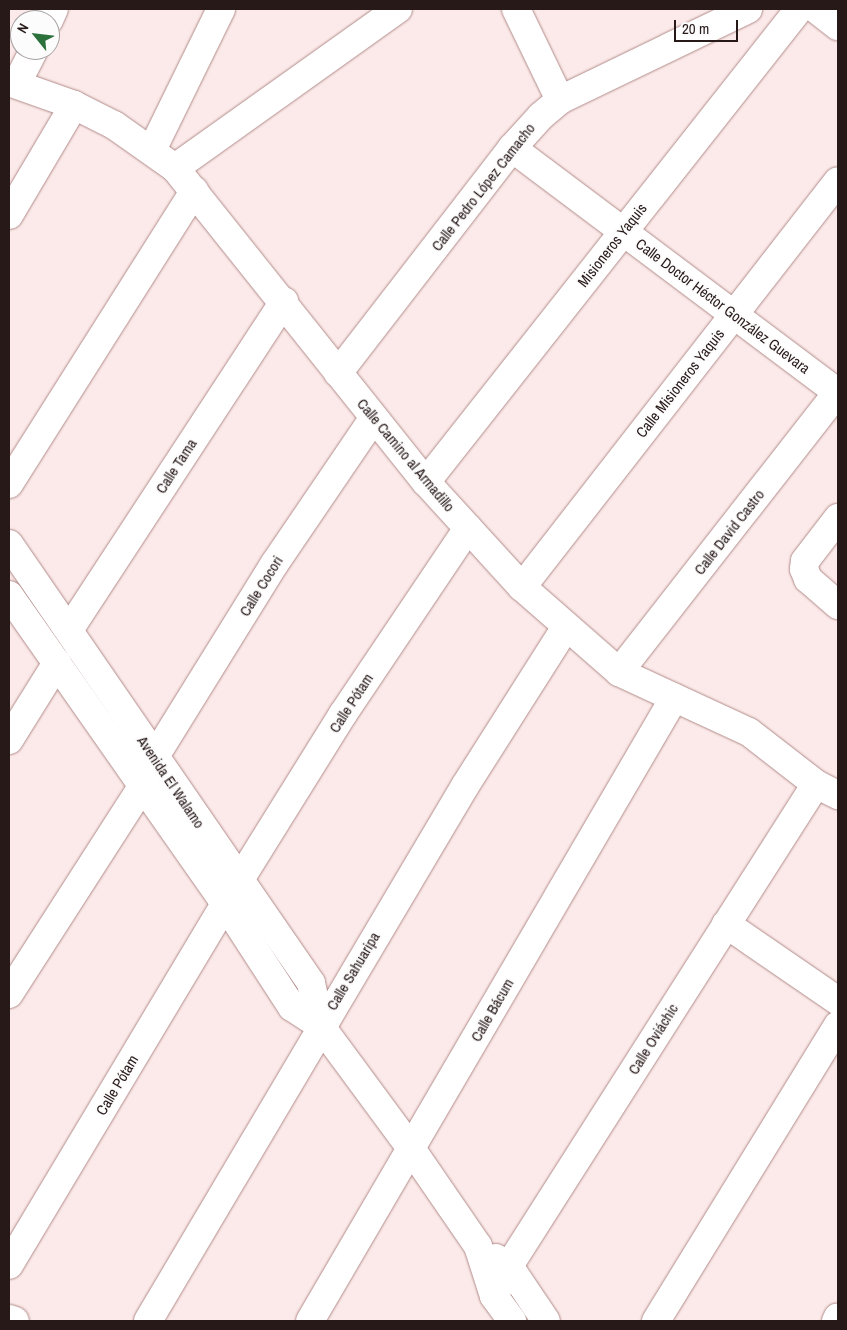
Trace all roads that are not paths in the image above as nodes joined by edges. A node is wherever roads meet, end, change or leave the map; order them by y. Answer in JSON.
{"nodes":[{"id":1,"x":221,"y":9,"type":"edge"},
{"id":2,"x":398,"y":9,"type":"edge"},
{"id":3,"x":516,"y":9,"type":"edge"},
{"id":4,"x":748,"y":9,"type":"edge"},
{"id":5,"x":798,"y":9,"type":"edge"},
{"id":6,"x":816,"y":9,"type":"edge"},
{"id":7,"x":838,"y":26,"type":"edge"},
{"id":8,"x":28,"y":60,"type":"edge"},
{"id":9,"x":13,"y":83,"type":"edge"},
{"id":10,"x":560,"y":100,"type":"junction"},
{"id":11,"x":74,"y":105,"type":"junction"},
{"id":12,"x":512,"y":148,"type":"junction"},
{"id":13,"x":152,"y":150,"type":"junction"},
{"id":14,"x":174,"y":168,"type":"junction"},
{"id":15,"x":838,"y":181,"type":"edge"},
{"id":16,"x":194,"y":191,"type":"junction"},
{"id":17,"x":9,"y":215,"type":"edge"},
{"id":18,"x":623,"y":231,"type":"junction"},
{"id":19,"x":284,"y":301,"type":"junction"},
{"id":20,"x":734,"y":314,"type":"junction"},
{"id":21,"x":338,"y":373,"type":"junction"},
{"id":22,"x":838,"y":392,"type":"edge"},
{"id":23,"x":373,"y":419,"type":"junction"},
{"id":24,"x":426,"y":482,"type":"junction"},
{"id":25,"x":9,"y":484,"type":"edge"},
{"id":26,"x":838,"y":518,"type":"edge"},
{"id":27,"x":468,"y":528,"type":"junction"},
{"id":28,"x":9,"y":544,"type":"edge"},
{"id":29,"x":522,"y":587,"type":"junction"},
{"id":30,"x":9,"y":595,"type":"edge"},
{"id":31,"x":838,"y":604,"type":"edge"},
{"id":32,"x":566,"y":627,"type":"junction"},
{"id":33,"x":69,"y":630,"type":"junction"},
{"id":34,"x":57,"y":663,"type":"junction"},
{"id":35,"x":619,"y":672,"type":"junction"},
{"id":36,"x":674,"y":698,"type":"junction"},
{"id":37,"x":9,"y":740,"type":"edge"},
{"id":38,"x":154,"y":758,"type":"junction"},
{"id":39,"x":141,"y":788,"type":"junction"},
{"id":40,"x":827,"y":789,"type":"edge"},
{"id":41,"x":239,"y":881,"type":"junction"},
{"id":42,"x":225,"y":904,"type":"junction"},
{"id":43,"x":726,"y":924,"type":"junction"},
{"id":44,"x":9,"y":994,"type":"edge"},
{"id":45,"x":838,"y":1001,"type":"edge"},
{"id":46,"x":320,"y":1025,"type":"junction"},
{"id":47,"x":838,"y":1025,"type":"edge"},
{"id":48,"x":412,"y":1150,"type":"junction"},
{"id":49,"x":478,"y":1246,"type":"junction"},
{"id":50,"x":9,"y":1265,"type":"edge"},
{"id":51,"x":509,"y":1266,"type":"junction"},
{"id":52,"x":494,"y":1296,"type":"junction"},
{"id":53,"x":838,"y":1317,"type":"edge"},
{"id":54,"x":9,"y":1319,"type":"edge"},
{"id":55,"x":15,"y":1321,"type":"edge"},
{"id":56,"x":148,"y":1321,"type":"edge"},
{"id":57,"x":310,"y":1321,"type":"edge"},
{"id":58,"x":512,"y":1321,"type":"edge"},
{"id":59,"x":546,"y":1321,"type":"edge"},
{"id":60,"x":656,"y":1321,"type":"edge"},
{"id":61,"x":836,"y":1321,"type":"edge"}],
"edges":[{"from":1,"to":13,"type":"street"},
{"from":2,"to":14,"type":"street"},
{"from":3,"to":10,"type":"street"},
{"from":4,"to":10,"type":"street","name":"Calle Pedro López Camacho"},
{"from":5,"to":18,"type":"street","name":"Misioneros Yaquis"},
{"from":6,"to":7,"type":"street"},
{"from":8,"to":9,"type":"street"},
{"from":9,"to":11,"type":"street","name":"Calle Camino al Armadillo"},
{"from":10,"to":12,"type":"street","name":"Calle Pedro López Camacho"},
{"from":11,"to":13,"type":"street","name":"Calle Camino al Armadillo"},
{"from":11,"to":17,"type":"street"},
{"from":12,"to":18,"type":"street","name":"Calle Doctor Héctor González Guevara"},
{"from":12,"to":21,"type":"street","name":"Calle Pedro López Camacho"},
{"from":13,"to":14,"type":"street","name":"Calle Camino al Armadillo"},
{"from":14,"to":16,"type":"street","name":"Calle Camino al Armadillo"},
{"from":15,"to":20,"type":"street","name":"Calle Misioneros Yaquis"},
{"from":16,"to":19,"type":"street","name":"Calle Camino al Armadillo"},
{"from":16,"to":25,"type":"street"},
{"from":18,"to":20,"type":"street","name":"Calle Doctor Héctor González Guevara"},
{"from":18,"to":24,"type":"street","name":"Misioneros Yaquis"},
{"from":19,"to":21,"type":"street","name":"Calle Camino al Armadillo"},
{"from":19,"to":33,"type":"street","name":"Calle Tama"},
{"from":20,"to":22,"type":"street","name":"Calle Doctor Héctor González Guevara"},
{"from":20,"to":29,"type":"street","name":"Calle Misioneros Yaquis"},
{"from":21,"to":23,"type":"street","name":"Calle Camino al Armadillo"},
{"from":22,"to":35,"type":"street","name":"Calle David Castro"},
{"from":23,"to":24,"type":"street","name":"Calle Camino al Armadillo"},
{"from":23,"to":38,"type":"street","name":"Calle Cocori"},
{"from":24,"to":27,"type":"street","name":"Calle Camino al Armadillo"},
{"from":26,"to":31,"type":"street"},
{"from":27,"to":29,"type":"street","name":"Calle Camino al Armadillo"},
{"from":27,"to":41,"type":"street","name":"Calle Pótam"},
{"from":28,"to":33,"type":"street","name":"Avenida El Walamo"},
{"from":29,"to":32,"type":"street","name":"Calle Camino al Armadillo"},
{"from":30,"to":34,"type":"street","name":"Avenida El Walamo"},
{"from":32,"to":35,"type":"street","name":"Calle Camino al Armadillo"},
{"from":32,"to":46,"type":"street","name":"Calle Sahuaripa"},
{"from":33,"to":38,"type":"street","name":"Avenida El Walamo"},
{"from":34,"to":37,"type":"street"},
{"from":34,"to":39,"type":"street","name":"Avenida El Walamo"},
{"from":35,"to":36,"type":"street","name":"Calle Camino al Armadillo"},
{"from":36,"to":40,"type":"street","name":"Calle Camino al Armadillo"},
{"from":36,"to":48,"type":"street","name":"Calle Bácum"},
{"from":38,"to":41,"type":"street","name":"Avenida El Walamo"},
{"from":39,"to":42,"type":"street","name":"Avenida El Walamo"},
{"from":39,"to":44,"type":"street"},
{"from":40,"to":43,"type":"street","name":"Calle Oviáchic"},
{"from":41,"to":46,"type":"street","name":"Avenida El Walamo"},
{"from":42,"to":46,"type":"street","name":"Avenida El Walamo"},
{"from":42,"to":50,"type":"street","name":"Calle Pótam"},
{"from":43,"to":45,"type":"street"},
{"from":43,"to":51,"type":"street","name":"Calle Oviáchic"},
{"from":46,"to":48,"type":"street","name":"Avenida El Walamo"},
{"from":46,"to":56,"type":"street","name":"Calle Sahuaripa"},
{"from":47,"to":60,"type":"street"},
{"from":48,"to":49,"type":"street","name":"Avenida El Walamo"},
{"from":48,"to":57,"type":"street","name":"Calle Bácum"},
{"from":49,"to":51,"type":"street","name":"Avenida El Walamo"},
{"from":49,"to":52,"type":"street","name":"Avenida El Walamo"},
{"from":51,"to":52,"type":"street","name":"Calle Oviáchic"},
{"from":51,"to":59,"type":"street","name":"Avenida El Walamo"},
{"from":52,"to":58,"type":"street","name":"Avenida El Walamo"},
{"from":53,"to":61,"type":"street"},
{"from":54,"to":55,"type":"street"}]}
